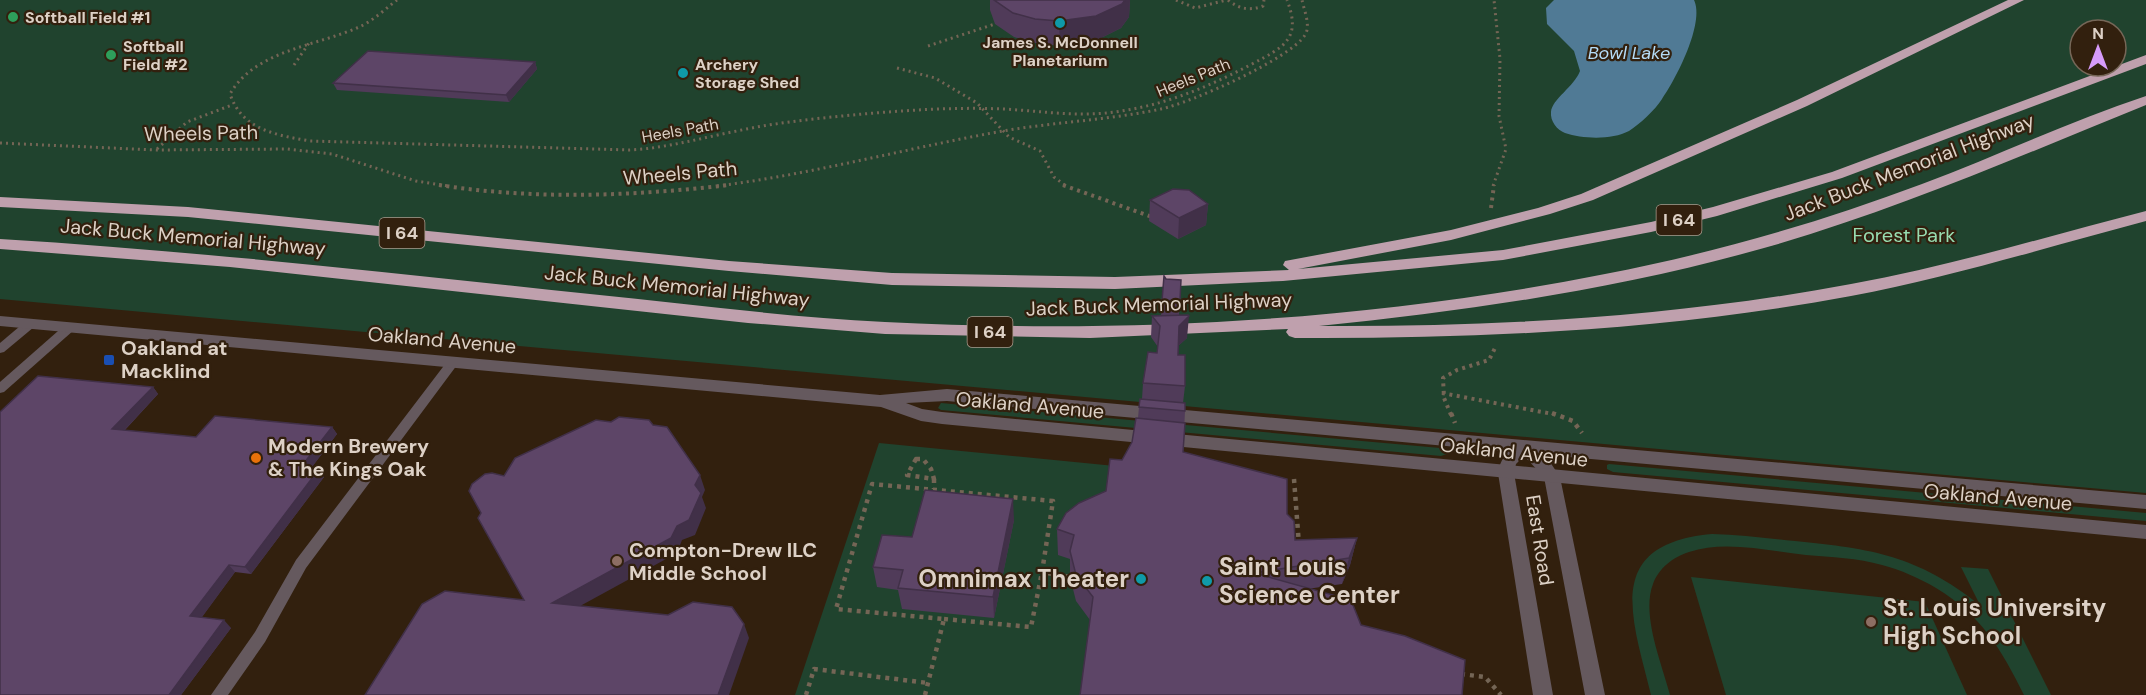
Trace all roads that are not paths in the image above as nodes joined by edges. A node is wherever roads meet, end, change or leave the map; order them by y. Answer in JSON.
{"nodes":[{"id":1,"x":2018,"y":0,"type":"edge"},
{"id":2,"x":2146,"y":58,"type":"edge"},
{"id":3,"x":2146,"y":99,"type":"edge"},
{"id":4,"x":0,"y":202,"type":"edge"},
{"id":5,"x":2146,"y":216,"type":"edge"},
{"id":6,"x":0,"y":244,"type":"edge"},
{"id":7,"x":1189,"y":282,"type":"junction"},
{"id":8,"x":0,"y":321,"type":"edge"},
{"id":9,"x":30,"y":324,"type":"junction"},
{"id":10,"x":70,"y":327,"type":"junction"},
{"id":11,"x":1194,"y":327,"type":"junction"},
{"id":12,"x":0,"y":349,"type":"edge"},
{"id":13,"x":453,"y":362,"type":"junction"},
{"id":14,"x":0,"y":389,"type":"edge"},
{"id":15,"x":880,"y":400,"type":"junction"},
{"id":16,"x":1524,"y":447,"type":"junction"},
{"id":17,"x":1506,"y":473,"type":"junction"},
{"id":18,"x":1552,"y":477,"type":"junction"},
{"id":19,"x":2146,"y":502,"type":"edge"},
{"id":20,"x":2146,"y":532,"type":"edge"},
{"id":21,"x":219,"y":695,"type":"edge"},
{"id":22,"x":1542,"y":695,"type":"edge"},
{"id":23,"x":1595,"y":695,"type":"edge"}],
"edges":[{"from":1,"to":7,"type":"highway"},
{"from":2,"to":7,"type":"highway","name":"Jack Buck Memorial Highway","number":"I 64"},
{"from":3,"to":11,"type":"highway","name":"Jack Buck Memorial Highway","number":"I 64"},
{"from":4,"to":7,"type":"highway","name":"Jack Buck Memorial Highway","number":"I 64"},
{"from":5,"to":11,"type":"highway"},
{"from":6,"to":11,"type":"highway","name":"Jack Buck Memorial Highway","number":"I 64"},
{"from":8,"to":9,"type":"street","name":"Oakland Avenue"},
{"from":9,"to":10,"type":"street","name":"Oakland Avenue"},
{"from":9,"to":12,"type":"lane"},
{"from":10,"to":13,"type":"street","name":"Oakland Avenue"},
{"from":10,"to":14,"type":"lane"},
{"from":13,"to":15,"type":"street","name":"Oakland Avenue"},
{"from":13,"to":21,"type":"lane"},
{"from":15,"to":16,"type":"street","name":"Oakland Avenue"},
{"from":15,"to":17,"type":"street","name":"Oakland Avenue"},
{"from":16,"to":17,"type":"street","name":"East Road"},
{"from":16,"to":18,"type":"street","name":"East Road"},
{"from":16,"to":19,"type":"street","name":"Oakland Avenue"},
{"from":17,"to":18,"type":"street","name":"Oakland Avenue"},
{"from":17,"to":22,"type":"street","name":"East Road"},
{"from":18,"to":20,"type":"street","name":"Oakland Avenue"},
{"from":18,"to":23,"type":"street","name":"East Road"}]}
